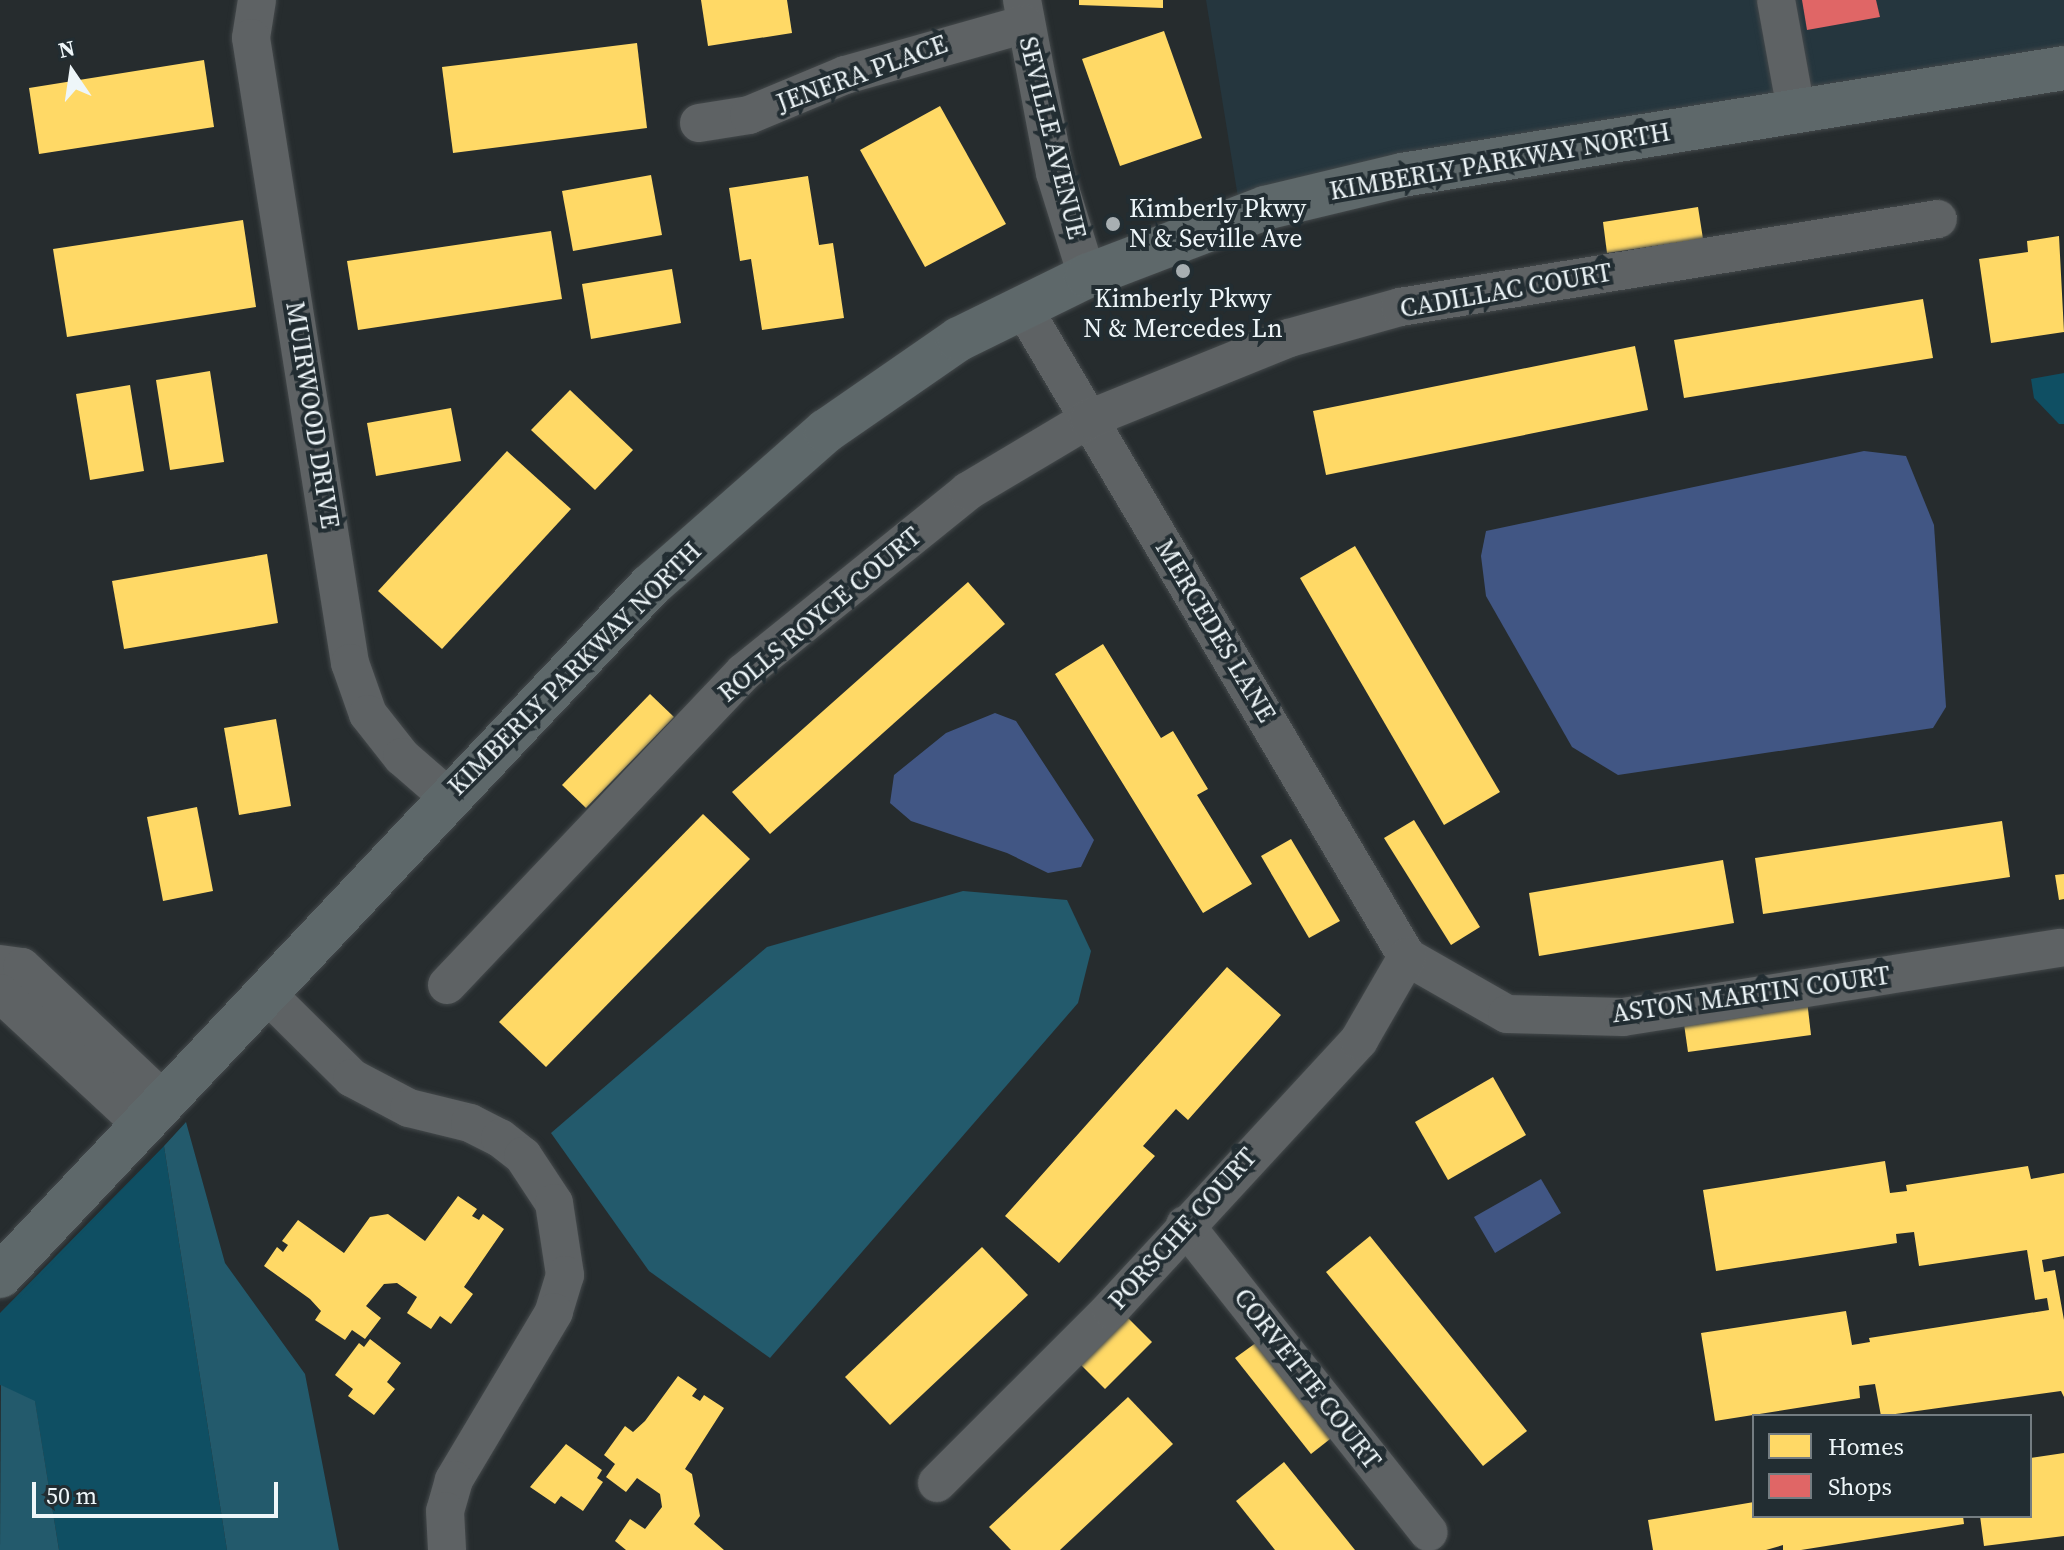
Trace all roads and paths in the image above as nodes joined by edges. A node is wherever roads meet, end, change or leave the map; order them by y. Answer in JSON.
{"nodes":[{"id":1,"x":257,"y":0,"type":"edge"},
{"id":2,"x":1776,"y":0,"type":"edge"},
{"id":3,"x":1023,"y":12,"type":"edge"},
{"id":4,"x":2064,"y":68,"type":"edge"},
{"id":5,"x":1796,"y":110,"type":"junction"},
{"id":6,"x":699,"y":123,"type":"dead end"},
{"id":7,"x":1938,"y":219,"type":"dead end"},
{"id":8,"x":1087,"y":276,"type":"junction"},
{"id":9,"x":1022,"y":306,"type":"junction"},
{"id":10,"x":1089,"y":419,"type":"junction"},
{"id":11,"x":448,"y":797,"type":"junction"},
{"id":12,"x":2061,"y":948,"type":"dead end"},
{"id":13,"x":1407,"y":957,"type":"junction"},
{"id":14,"x":0,"y":964,"type":"edge"},
{"id":15,"x":447,"y":985,"type":"dead end"},
{"id":16,"x":265,"y":992,"type":"junction"},
{"id":17,"x":0,"y":993,"type":"edge"},
{"id":18,"x":152,"y":1112,"type":"junction"},
{"id":19,"x":1185,"y":1225,"type":"junction"},
{"id":20,"x":0,"y":1276,"type":"edge"},
{"id":21,"x":937,"y":1483,"type":"dead end"},
{"id":22,"x":1428,"y":1532,"type":"dead end"},
{"id":23,"x":447,"y":1550,"type":"edge"}],
"edges":[{"from":1,"to":11,"type":"street","name":"MUIRWOOD DRIVE"},
{"from":2,"to":5,"type":"street"},
{"from":3,"to":6,"type":"street","name":"JENERA PLACE"},
{"from":3,"to":8,"type":"street","name":"SEVILLE AVENUE"},
{"from":4,"to":5,"type":"street","name":"KIMBERLY PARKWAY NORTH"},
{"from":5,"to":8,"type":"street","name":"KIMBERLY PARKWAY NORTH"},
{"from":7,"to":10,"type":"street","name":"CADILLAC COURT"},
{"from":8,"to":9,"type":"street","name":"KIMBERLY PARKWAY NORTH"},
{"from":9,"to":10,"type":"street","name":"MERCEDES LANE"},
{"from":9,"to":11,"type":"street","name":"KIMBERLY PARKWAY NORTH"},
{"from":10,"to":13,"type":"street","name":"MERCEDES LANE"},
{"from":10,"to":15,"type":"street","name":"ROLLS ROYCE COURT"},
{"from":11,"to":16,"type":"street","name":"KIMBERLY PARKWAY NORTH"},
{"from":12,"to":13,"type":"street","name":"ASTON MARTIN COURT"},
{"from":13,"to":19,"type":"street","name":"PORSCHE COURT"},
{"from":14,"to":18,"type":"street"},
{"from":16,"to":18,"type":"street","name":"KIMBERLY PARKWAY NORTH"},
{"from":16,"to":23,"type":"street"},
{"from":17,"to":18,"type":"street"},
{"from":18,"to":20,"type":"street","name":"KIMBERLY PARKWAY NORTH"},
{"from":19,"to":21,"type":"street","name":"PORSCHE COURT"},
{"from":19,"to":22,"type":"street","name":"CORVETTE COURT"}]}
